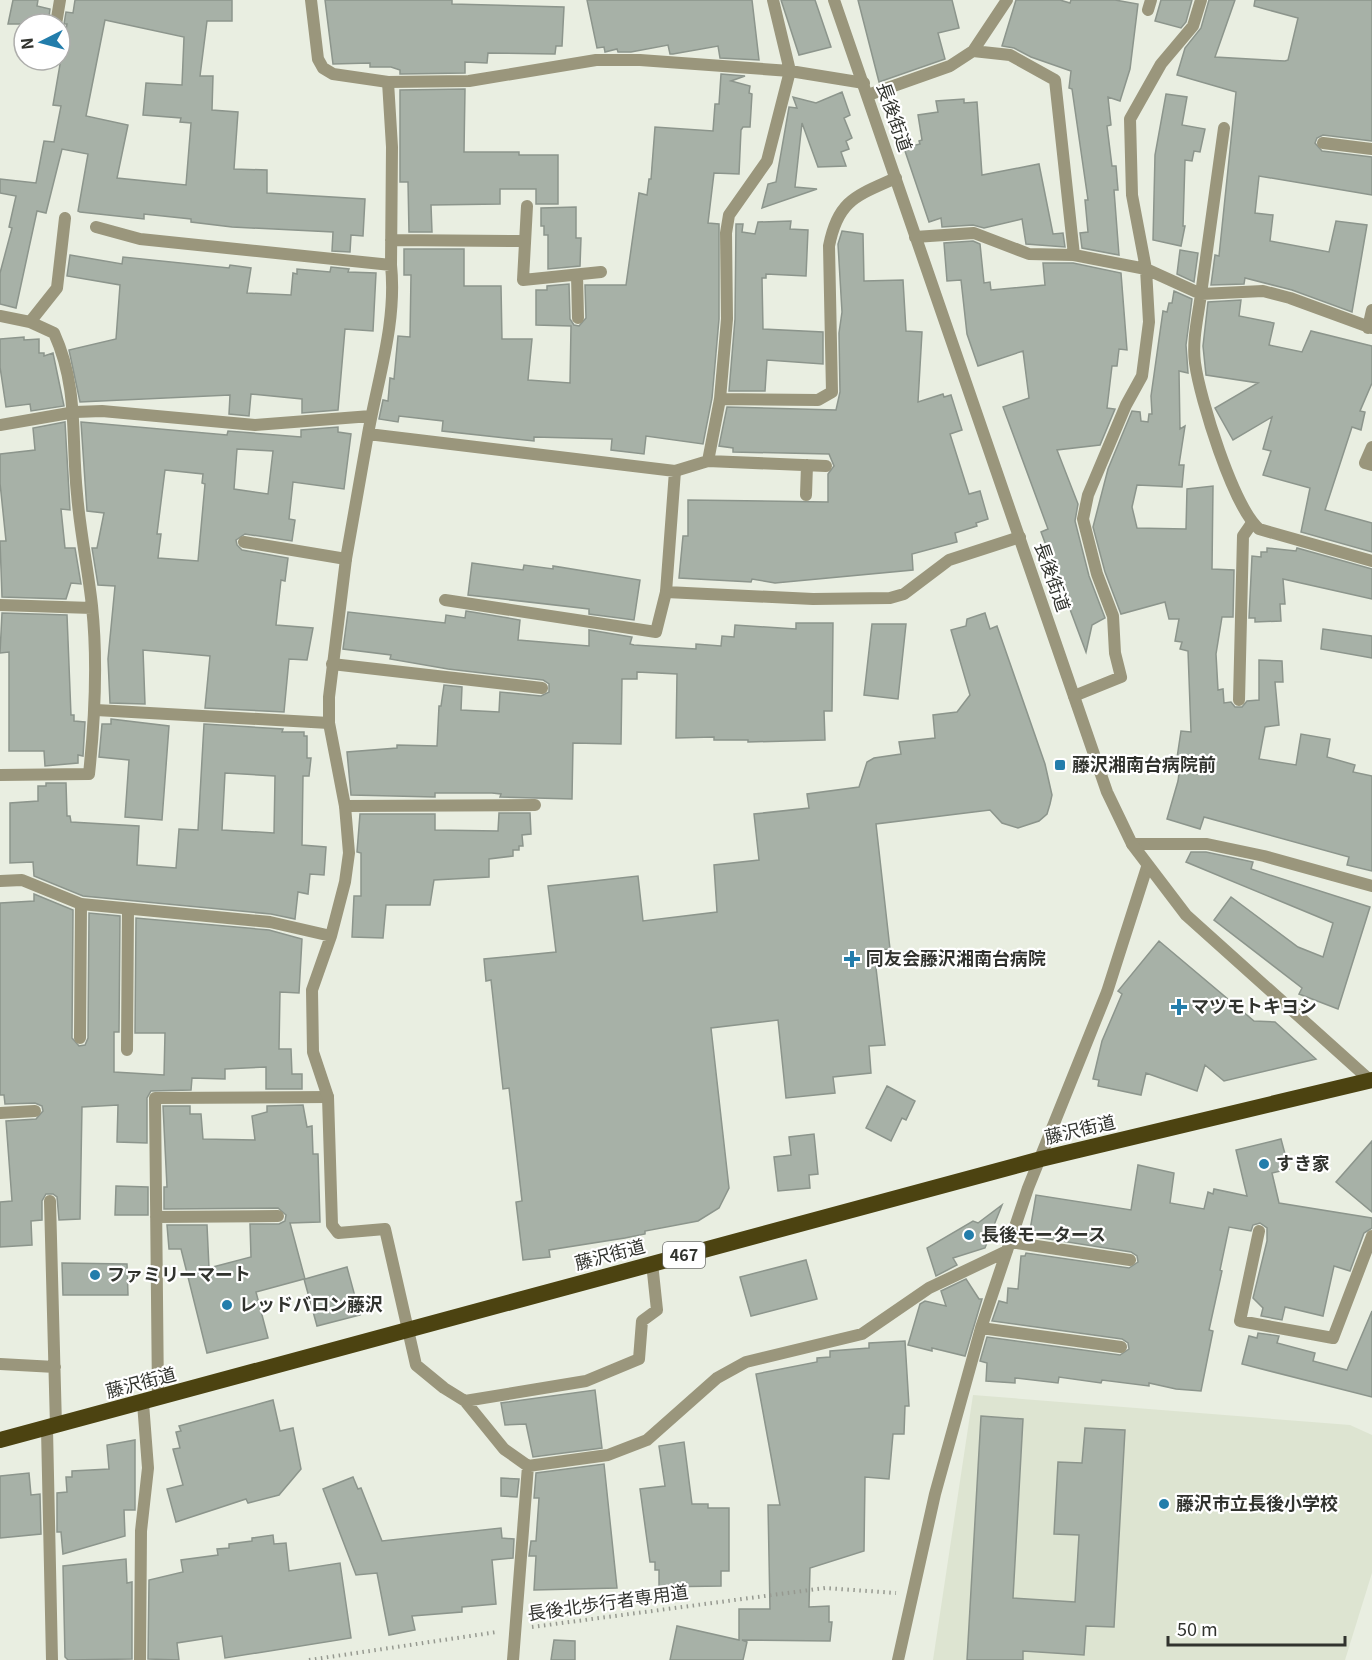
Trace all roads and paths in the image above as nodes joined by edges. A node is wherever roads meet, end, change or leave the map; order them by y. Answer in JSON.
{"nodes":[{"id":1,"x":311,"y":0,"type":"edge"},
{"id":2,"x":773,"y":0,"type":"edge"},
{"id":3,"x":834,"y":0,"type":"edge"},
{"id":4,"x":1007,"y":0,"type":"edge"},
{"id":5,"x":1201,"y":0,"type":"edge"},
{"id":6,"x":973,"y":51,"type":"junction"},
{"id":7,"x":789,"y":71,"type":"junction"},
{"id":8,"x":388,"y":82,"type":"junction"},
{"id":9,"x":866,"y":89,"type":"junction"},
{"id":10,"x":1224,"y":128,"type":"dead end"},
{"id":11,"x":1323,"y":143,"type":"dead end"},
{"id":12,"x":1372,"y":149,"type":"edge"},
{"id":13,"x":896,"y":178,"type":"junction"},
{"id":14,"x":527,"y":206,"type":"dead end"},
{"id":15,"x":66,"y":218,"type":"dead end"},
{"id":16,"x":96,"y":227,"type":"dead end"},
{"id":17,"x":915,"y":237,"type":"junction"},
{"id":18,"x":391,"y":240,"type":"junction"},
{"id":19,"x":524,"y":241,"type":"junction"},
{"id":20,"x":1074,"y":255,"type":"junction"},
{"id":21,"x":391,"y":265,"type":"junction"},
{"id":22,"x":1146,"y":269,"type":"junction"},
{"id":23,"x":602,"y":272,"type":"dead end"},
{"id":24,"x":578,"y":274,"type":"junction"},
{"id":25,"x":1201,"y":294,"type":"junction"},
{"id":26,"x":1372,"y":310,"type":"edge"},
{"id":27,"x":0,"y":316,"type":"edge"},
{"id":28,"x":578,"y":318,"type":"dead end"},
{"id":29,"x":30,"y":322,"type":"junction"},
{"id":30,"x":1370,"y":328,"type":"edge"},
{"id":31,"x":720,"y":399,"type":"junction"},
{"id":32,"x":75,"y":412,"type":"junction"},
{"id":33,"x":371,"y":416,"type":"junction"},
{"id":34,"x":0,"y":425,"type":"edge"},
{"id":35,"x":368,"y":434,"type":"junction"},
{"id":36,"x":1372,"y":447,"type":"edge"},
{"id":37,"x":708,"y":461,"type":"junction"},
{"id":38,"x":807,"y":465,"type":"junction"},
{"id":39,"x":1372,"y":465,"type":"edge"},
{"id":40,"x":826,"y":466,"type":"dead end"},
{"id":41,"x":675,"y":471,"type":"junction"},
{"id":42,"x":806,"y":495,"type":"dead end"},
{"id":43,"x":1252,"y":523,"type":"junction"},
{"id":44,"x":1020,"y":537,"type":"junction"},
{"id":45,"x":244,"y":542,"type":"dead end"},
{"id":46,"x":346,"y":559,"type":"junction"},
{"id":47,"x":1372,"y":561,"type":"edge"},
{"id":48,"x":666,"y":592,"type":"junction"},
{"id":49,"x":445,"y":600,"type":"dead end"},
{"id":50,"x":0,"y":605,"type":"edge"},
{"id":51,"x":92,"y":608,"type":"junction"},
{"id":52,"x":332,"y":664,"type":"junction"},
{"id":53,"x":542,"y":688,"type":"dead end"},
{"id":54,"x":1074,"y":696,"type":"junction"},
{"id":55,"x":1239,"y":700,"type":"dead end"},
{"id":56,"x":96,"y":710,"type":"junction"},
{"id":57,"x":329,"y":723,"type":"junction"},
{"id":58,"x":0,"y":775,"type":"edge"},
{"id":59,"x":535,"y":805,"type":"dead end"},
{"id":60,"x":345,"y":806,"type":"junction"},
{"id":61,"x":1132,"y":844,"type":"junction"},
{"id":62,"x":1147,"y":867,"type":"junction"},
{"id":63,"x":0,"y":881,"type":"edge"},
{"id":64,"x":1372,"y":886,"type":"edge"},
{"id":65,"x":81,"y":904,"type":"junction"},
{"id":66,"x":128,"y":909,"type":"junction"},
{"id":67,"x":331,"y":936,"type":"junction"},
{"id":68,"x":80,"y":1038,"type":"dead end"},
{"id":69,"x":127,"y":1050,"type":"dead end"},
{"id":70,"x":1372,"y":1081,"type":"edge"},
{"id":71,"x":328,"y":1096,"type":"junction"},
{"id":72,"x":34,"y":1111,"type":"dead end"},
{"id":73,"x":0,"y":1113,"type":"edge"},
{"id":74,"x":1041,"y":1159,"type":"junction"},
{"id":75,"x":50,"y":1201,"type":"dead end"},
{"id":76,"x":278,"y":1216,"type":"dead end"},
{"id":77,"x":156,"y":1217,"type":"junction"},
{"id":78,"x":1259,"y":1231,"type":"dead end"},
{"id":79,"x":1372,"y":1236,"type":"edge"},
{"id":80,"x":1009,"y":1246,"type":"junction"},
{"id":81,"x":1130,"y":1260,"type":"dead end"},
{"id":82,"x":652,"y":1263,"type":"junction"},
{"id":83,"x":981,"y":1328,"type":"junction"},
{"id":84,"x":408,"y":1331,"type":"junction"},
{"id":85,"x":1121,"y":1347,"type":"dead end"},
{"id":86,"x":0,"y":1364,"type":"edge"},
{"id":87,"x":55,"y":1367,"type":"junction"},
{"id":88,"x":150,"y":1401,"type":"junction"},
{"id":89,"x":465,"y":1401,"type":"junction"},
{"id":90,"x":51,"y":1427,"type":"junction"},
{"id":91,"x":0,"y":1440,"type":"edge"},
{"id":92,"x":528,"y":1466,"type":"junction"},
{"id":93,"x":912,"y":1595,"type":"junction"},
{"id":94,"x":515,"y":1629,"type":"junction"},
{"id":95,"x":52,"y":1660,"type":"edge"},
{"id":96,"x":140,"y":1660,"type":"edge"},
{"id":97,"x":309,"y":1660,"type":"edge"},
{"id":98,"x":513,"y":1660,"type":"edge"},
{"id":99,"x":898,"y":1660,"type":"edge"}],
"edges":[{"from":1,"to":8,"type":"street"},
{"from":2,"to":7,"type":"street"},
{"from":3,"to":9,"type":"street","name":"長後街道"},
{"from":4,"to":6,"type":"street"},
{"from":5,"to":22,"type":"street"},
{"from":6,"to":9,"type":"street"},
{"from":6,"to":20,"type":"street"},
{"from":7,"to":8,"type":"street"},
{"from":7,"to":9,"type":"street"},
{"from":7,"to":31,"type":"street"},
{"from":8,"to":18,"type":"street"},
{"from":9,"to":13,"type":"street","name":"長後街道"},
{"from":10,"to":25,"type":"street"},
{"from":11,"to":12,"type":"street"},
{"from":13,"to":17,"type":"street","name":"長後街道"},
{"from":13,"to":31,"type":"street"},
{"from":14,"to":19,"type":"street"},
{"from":15,"to":29,"type":"street"},
{"from":16,"to":21,"type":"street"},
{"from":17,"to":20,"type":"street"},
{"from":17,"to":44,"type":"street","name":"長後街道"},
{"from":18,"to":19,"type":"street"},
{"from":18,"to":21,"type":"street"},
{"from":19,"to":24,"type":"street"},
{"from":20,"to":22,"type":"street"},
{"from":21,"to":33,"type":"street"},
{"from":22,"to":25,"type":"street"},
{"from":22,"to":54,"type":"street"},
{"from":23,"to":24,"type":"street"},
{"from":24,"to":28,"type":"street"},
{"from":25,"to":30,"type":"street"},
{"from":25,"to":43,"type":"street"},
{"from":26,"to":30,"type":"street"},
{"from":27,"to":29,"type":"street"},
{"from":29,"to":32,"type":"street"},
{"from":31,"to":37,"type":"street"},
{"from":32,"to":33,"type":"street"},
{"from":32,"to":34,"type":"street"},
{"from":32,"to":51,"type":"street"},
{"from":33,"to":35,"type":"street"},
{"from":35,"to":41,"type":"street"},
{"from":35,"to":46,"type":"street"},
{"from":36,"to":39,"type":"street"},
{"from":37,"to":38,"type":"street"},
{"from":37,"to":41,"type":"street"},
{"from":38,"to":40,"type":"street"},
{"from":38,"to":42,"type":"street"},
{"from":41,"to":48,"type":"street"},
{"from":43,"to":47,"type":"street"},
{"from":43,"to":55,"type":"street"},
{"from":44,"to":48,"type":"street"},
{"from":44,"to":54,"type":"street","name":"長後街道"},
{"from":45,"to":46,"type":"street"},
{"from":46,"to":52,"type":"street"},
{"from":48,"to":49,"type":"street"},
{"from":50,"to":51,"type":"street"},
{"from":51,"to":56,"type":"street"},
{"from":52,"to":53,"type":"street"},
{"from":52,"to":57,"type":"street"},
{"from":54,"to":61,"type":"street","name":"長後街道"},
{"from":56,"to":57,"type":"street"},
{"from":56,"to":58,"type":"street"},
{"from":57,"to":60,"type":"street"},
{"from":59,"to":60,"type":"street"},
{"from":60,"to":67,"type":"street"},
{"from":61,"to":62,"type":"street","name":"長後街道"},
{"from":61,"to":64,"type":"street"},
{"from":62,"to":70,"type":"street","name":"長後街道"},
{"from":62,"to":74,"type":"street"},
{"from":63,"to":65,"type":"street"},
{"from":65,"to":66,"type":"street"},
{"from":65,"to":68,"type":"street"},
{"from":66,"to":67,"type":"street"},
{"from":66,"to":69,"type":"street"},
{"from":67,"to":71,"type":"street"},
{"from":70,"to":74,"type":"highway","name":"藤沢街道","number":"467"},
{"from":71,"to":77,"type":"street"},
{"from":71,"to":84,"type":"street"},
{"from":72,"to":73,"type":"street"},
{"from":74,"to":80,"type":"street"},
{"from":74,"to":82,"type":"highway","name":"藤沢街道","number":"467"},
{"from":75,"to":87,"type":"street"},
{"from":76,"to":77,"type":"street"},
{"from":77,"to":88,"type":"street"},
{"from":78,"to":79,"type":"street"},
{"from":80,"to":81,"type":"street"},
{"from":80,"to":83,"type":"street"},
{"from":80,"to":92,"type":"street"},
{"from":82,"to":84,"type":"highway","name":"藤沢街道","number":"467"},
{"from":82,"to":89,"type":"street"},
{"from":83,"to":85,"type":"street"},
{"from":83,"to":93,"type":"street"},
{"from":84,"to":88,"type":"highway","name":"藤沢街道","number":"467"},
{"from":84,"to":89,"type":"street"},
{"from":86,"to":87,"type":"street"},
{"from":87,"to":90,"type":"street"},
{"from":88,"to":90,"type":"highway","name":"藤沢街道","number":"467"},
{"from":88,"to":96,"type":"street"},
{"from":89,"to":92,"type":"street"},
{"from":90,"to":91,"type":"highway","name":"藤沢街道","number":"467"},
{"from":90,"to":95,"type":"street"},
{"from":92,"to":94,"type":"street"},
{"from":93,"to":94,"type":"path","name":"長後北歩行者専用道"},
{"from":93,"to":99,"type":"street"},
{"from":94,"to":97,"type":"path","name":"長後北歩行者専用道"},
{"from":94,"to":98,"type":"street"}]}
